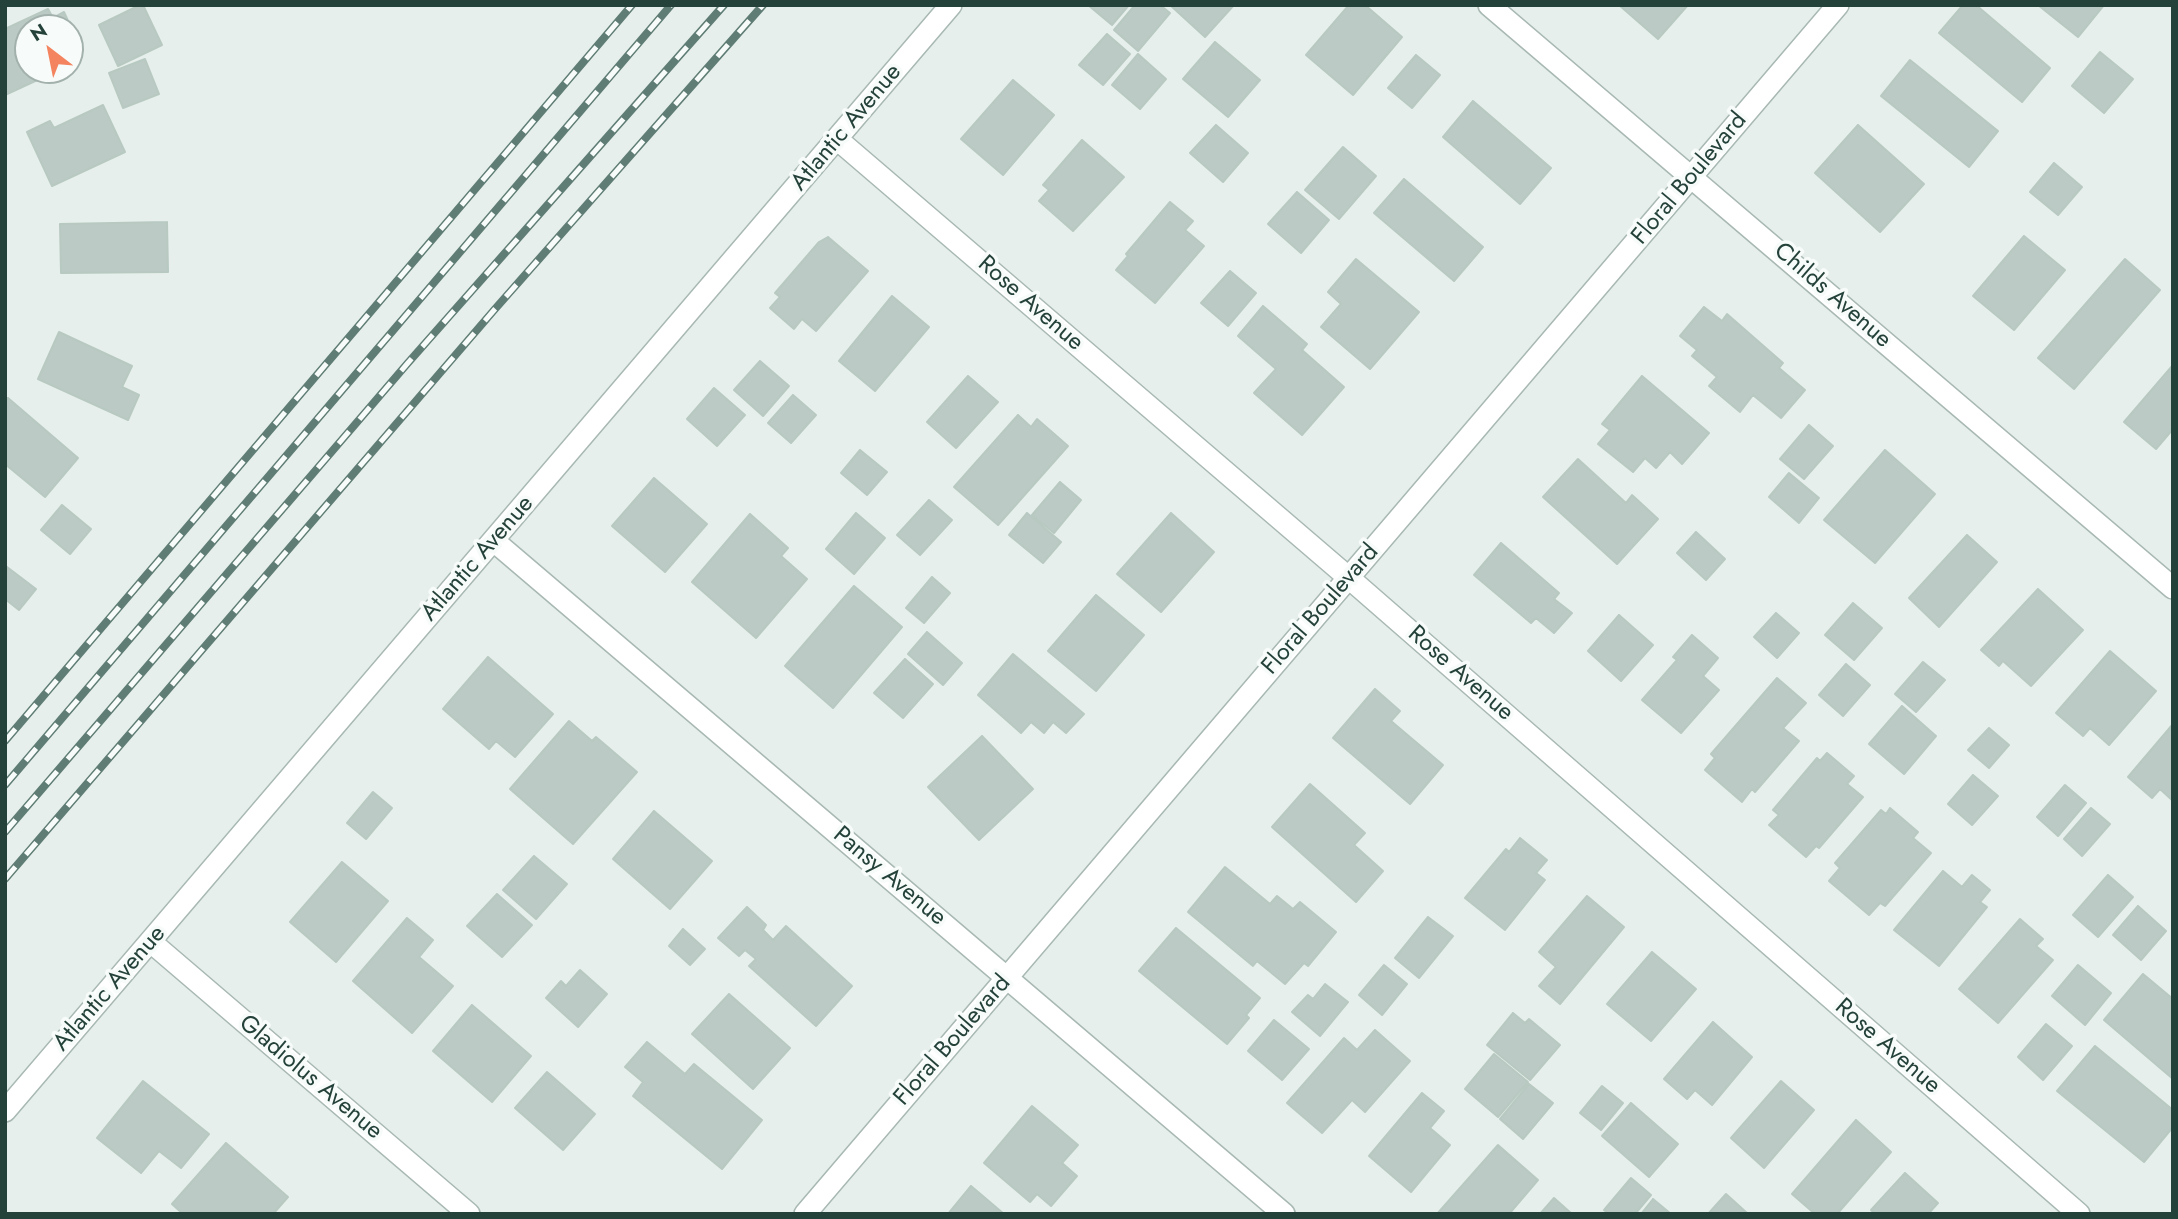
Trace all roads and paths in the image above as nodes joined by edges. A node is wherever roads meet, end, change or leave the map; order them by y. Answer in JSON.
{"nodes":[{"id":1,"x":951,"y":5,"type":"edge"},
{"id":2,"x":1489,"y":5,"type":"edge"},
{"id":3,"x":1838,"y":5,"type":"edge"},
{"id":4,"x":837,"y":139,"type":"junction"},
{"id":5,"x":1692,"y":176,"type":"junction"},
{"id":6,"x":494,"y":541,"type":"junction"},
{"id":7,"x":1349,"y":578,"type":"junction"},
{"id":8,"x":2173,"y":588,"type":"edge"},
{"id":9,"x":151,"y":942,"type":"junction"},
{"id":10,"x":1007,"y":977,"type":"junction"},
{"id":11,"x":5,"y":1111,"type":"edge"},
{"id":12,"x":469,"y":1214,"type":"edge"},
{"id":13,"x":805,"y":1214,"type":"edge"},
{"id":14,"x":1284,"y":1214,"type":"edge"},
{"id":15,"x":2079,"y":1214,"type":"edge"}],
"edges":[{"from":1,"to":4,"type":"street","name":"Atlantic Avenue"},
{"from":2,"to":5,"type":"street","name":"Childs Avenue"},
{"from":3,"to":5,"type":"street","name":"Floral Boulevard"},
{"from":4,"to":6,"type":"street","name":"Atlantic Avenue"},
{"from":4,"to":7,"type":"street","name":"Rose Avenue"},
{"from":5,"to":7,"type":"street","name":"Floral Boulevard"},
{"from":5,"to":8,"type":"street","name":"Childs Avenue"},
{"from":6,"to":9,"type":"street","name":"Atlantic Avenue"},
{"from":6,"to":10,"type":"street","name":"Pansy Avenue"},
{"from":7,"to":10,"type":"street","name":"Floral Boulevard"},
{"from":7,"to":15,"type":"street","name":"Rose Avenue"},
{"from":9,"to":11,"type":"street","name":"Atlantic Avenue"},
{"from":9,"to":12,"type":"street","name":"Gladiolus Avenue"},
{"from":10,"to":13,"type":"street","name":"Floral Boulevard"},
{"from":10,"to":14,"type":"street","name":"Pansy Avenue"}]}
